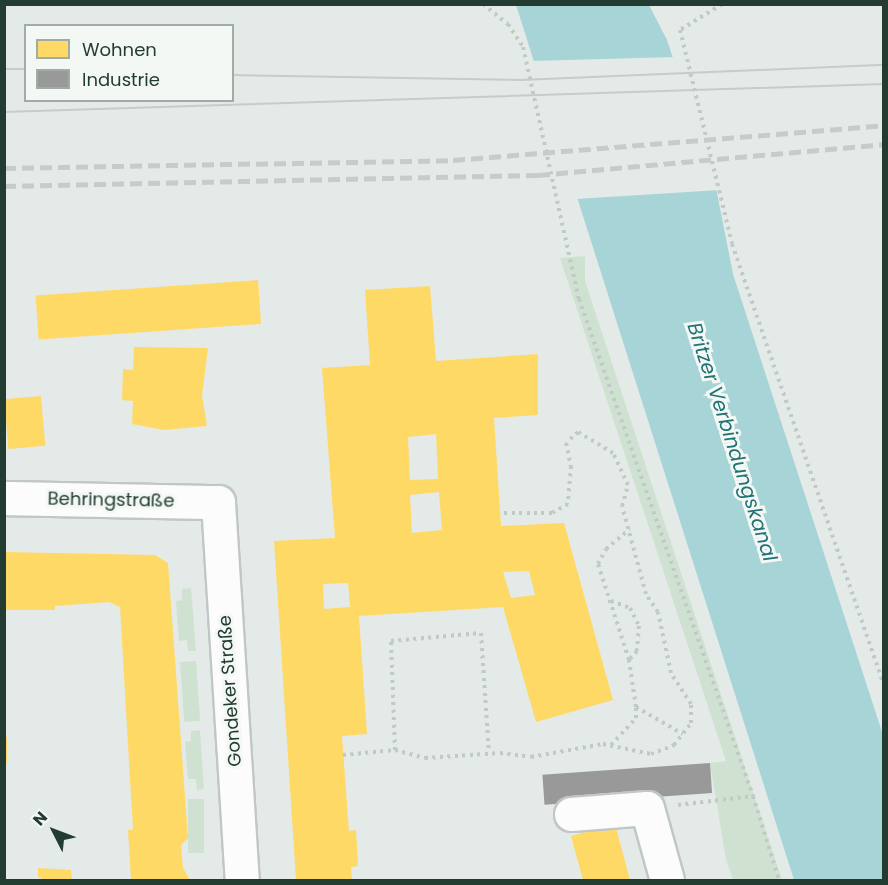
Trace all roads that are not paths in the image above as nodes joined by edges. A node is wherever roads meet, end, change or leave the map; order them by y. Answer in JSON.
{"nodes":[{"id":1,"x":4,"y":498,"type":"edge"},
{"id":2,"x":218,"y":502,"type":"joint"},
{"id":3,"x":571,"y":814,"type":"dead end"},
{"id":4,"x":242,"y":880,"type":"edge"},
{"id":5,"x":667,"y":880,"type":"edge"}],
"edges":[{"from":1,"to":2,"type":"street","name":"Behringstraße"},
{"from":2,"to":4,"type":"street","name":"Gondeker Straße"},
{"from":3,"to":5,"type":"street"}]}
